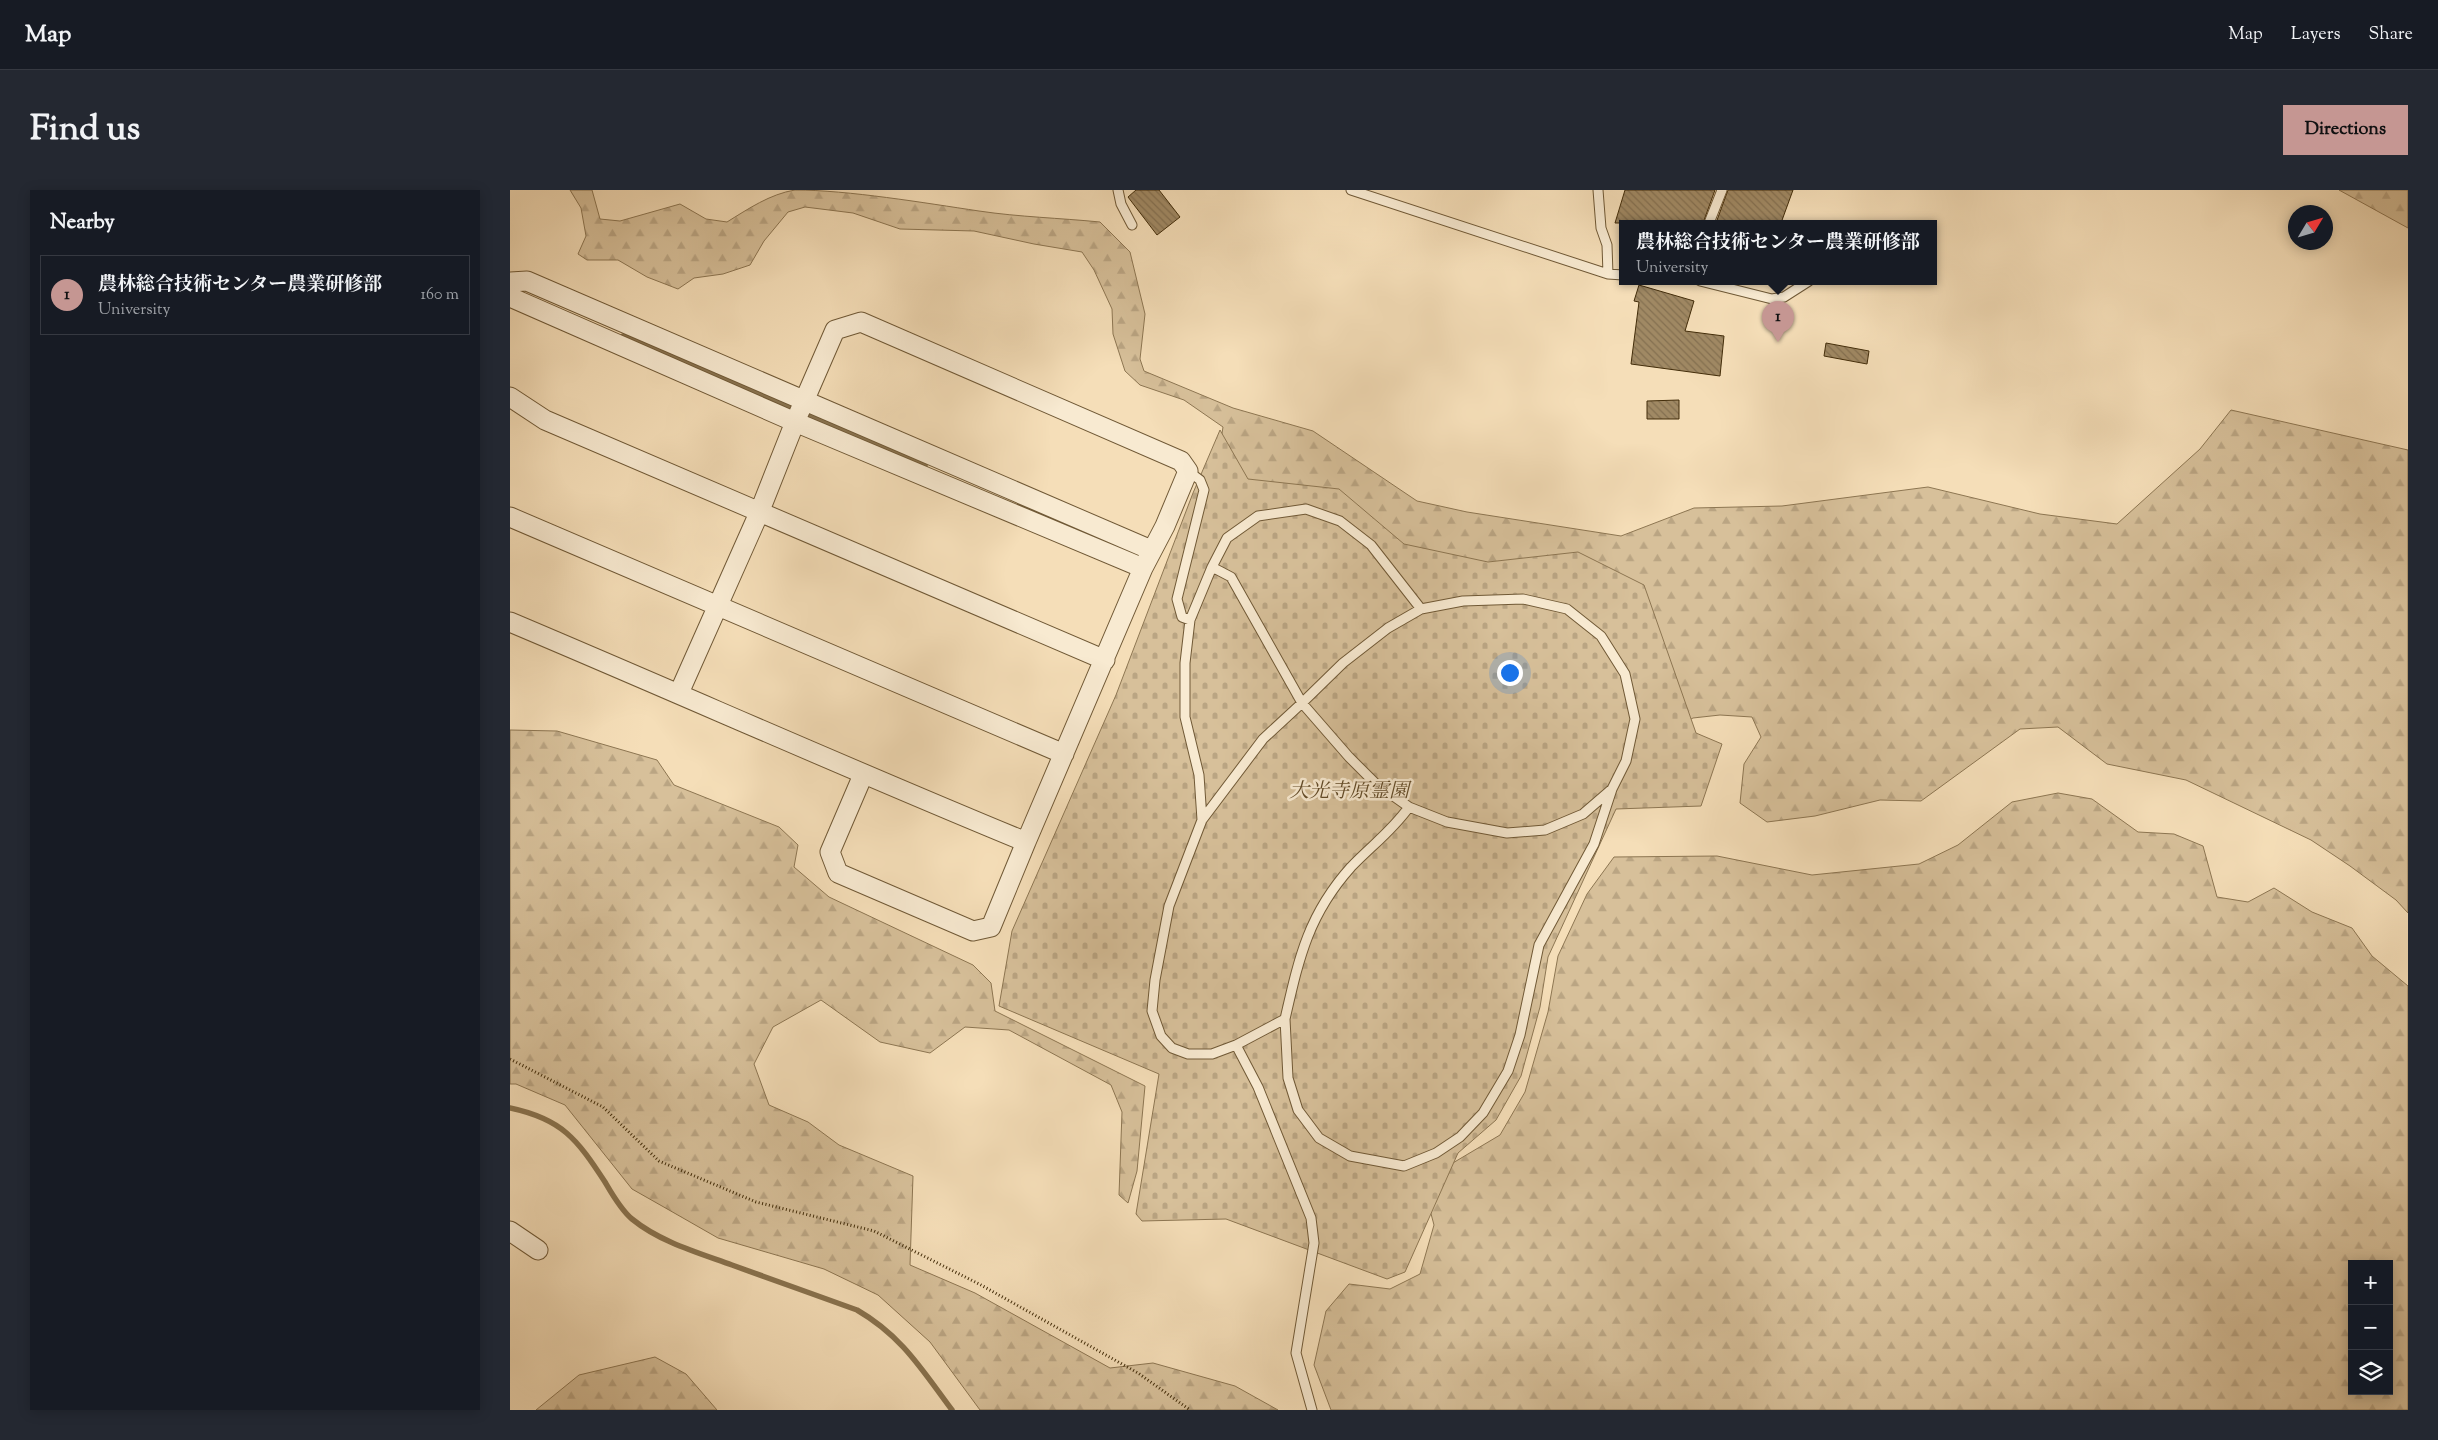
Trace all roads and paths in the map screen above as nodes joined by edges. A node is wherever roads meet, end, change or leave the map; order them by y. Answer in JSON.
{"nodes":[{"id":1,"x":1118,"y":190,"type":"edge"},
{"id":2,"x":1351,"y":190,"type":"edge"},
{"id":3,"x":1598,"y":190,"type":"edge"},
{"id":4,"x":1722,"y":190,"type":"edge"},
{"id":5,"x":1710,"y":220,"type":"edge"},
{"id":6,"x":1132,"y":225,"type":"dead end"},
{"id":7,"x":1608,"y":274,"type":"junction"},
{"id":8,"x":1619,"y":275,"type":"edge"},
{"id":9,"x":510,"y":282,"type":"edge"},
{"id":10,"x":1716,"y":285,"type":"edge"},
{"id":11,"x":1803,"y":285,"type":"edge"},
{"id":12,"x":510,"y":297,"type":"edge"},
{"id":13,"x":510,"y":397,"type":"edge"},
{"id":14,"x":804,"y":401,"type":"junction"},
{"id":15,"x":795,"y":422,"type":"junction"},
{"id":16,"x":1188,"y":471,"type":"junction"},
{"id":17,"x":759,"y":513,"type":"junction"},
{"id":18,"x":510,"y":516,"type":"edge"},
{"id":19,"x":1151,"y":550,"type":"junction"},
{"id":20,"x":1143,"y":568,"type":"junction"},
{"id":21,"x":1212,"y":568,"type":"junction"},
{"id":22,"x":717,"y":605,"type":"junction"},
{"id":23,"x":1421,"y":609,"type":"junction"},
{"id":24,"x":1190,"y":620,"type":"junction"},
{"id":25,"x":510,"y":622,"type":"edge"},
{"id":26,"x":1105,"y":660,"type":"junction"},
{"id":27,"x":679,"y":693,"type":"junction"},
{"id":28,"x":1302,"y":703,"type":"junction"},
{"id":29,"x":1064,"y":754,"type":"junction"},
{"id":30,"x":863,"y":776,"type":"junction"},
{"id":31,"x":1612,"y":789,"type":"junction"},
{"id":32,"x":1409,"y":807,"type":"junction"},
{"id":33,"x":1202,"y":820,"type":"junction"},
{"id":34,"x":1026,"y":842,"type":"junction"},
{"id":35,"x":1285,"y":1019,"type":"junction"},
{"id":36,"x":1236,"y":1045,"type":"junction"},
{"id":37,"x":510,"y":1059,"type":"edge"},
{"id":38,"x":510,"y":1231,"type":"edge"},
{"id":39,"x":538,"y":1250,"type":"dead end"},
{"id":40,"x":1190,"y":1410,"type":"edge"},
{"id":41,"x":1312,"y":1410,"type":"edge"}],
"edges":[{"from":1,"to":6,"type":"lane"},
{"from":2,"to":7,"type":"lane"},
{"from":3,"to":7,"type":"lane"},
{"from":4,"to":5,"type":"lane"},
{"from":7,"to":8,"type":"lane"},
{"from":9,"to":14,"type":"street"},
{"from":10,"to":11,"type":"lane"},
{"from":12,"to":15,"type":"street"},
{"from":13,"to":17,"type":"street"},
{"from":14,"to":15,"type":"street"},
{"from":14,"to":16,"type":"street"},
{"from":14,"to":19,"type":"street"},
{"from":15,"to":17,"type":"street"},
{"from":15,"to":20,"type":"street"},
{"from":16,"to":19,"type":"street"},
{"from":16,"to":24,"type":"lane"},
{"from":17,"to":22,"type":"street"},
{"from":17,"to":26,"type":"street"},
{"from":18,"to":22,"type":"street"},
{"from":19,"to":20,"type":"street"},
{"from":20,"to":26,"type":"street"},
{"from":21,"to":23,"type":"lane"},
{"from":21,"to":24,"type":"lane"},
{"from":21,"to":28,"type":"lane"},
{"from":22,"to":27,"type":"street"},
{"from":22,"to":29,"type":"street"},
{"from":23,"to":28,"type":"lane"},
{"from":23,"to":31,"type":"lane"},
{"from":24,"to":33,"type":"lane"},
{"from":25,"to":27,"type":"street"},
{"from":26,"to":29,"type":"street"},
{"from":27,"to":30,"type":"street"},
{"from":28,"to":32,"type":"lane"},
{"from":28,"to":33,"type":"lane"},
{"from":29,"to":34,"type":"street"},
{"from":30,"to":34,"type":"street"},
{"from":30,"to":34,"type":"street"},
{"from":31,"to":32,"type":"lane"},
{"from":31,"to":35,"type":"lane"},
{"from":32,"to":35,"type":"lane"},
{"from":33,"to":36,"type":"lane"},
{"from":35,"to":36,"type":"lane"},
{"from":36,"to":41,"type":"lane"},
{"from":37,"to":40,"type":"path"},
{"from":38,"to":39,"type":"street"}]}
